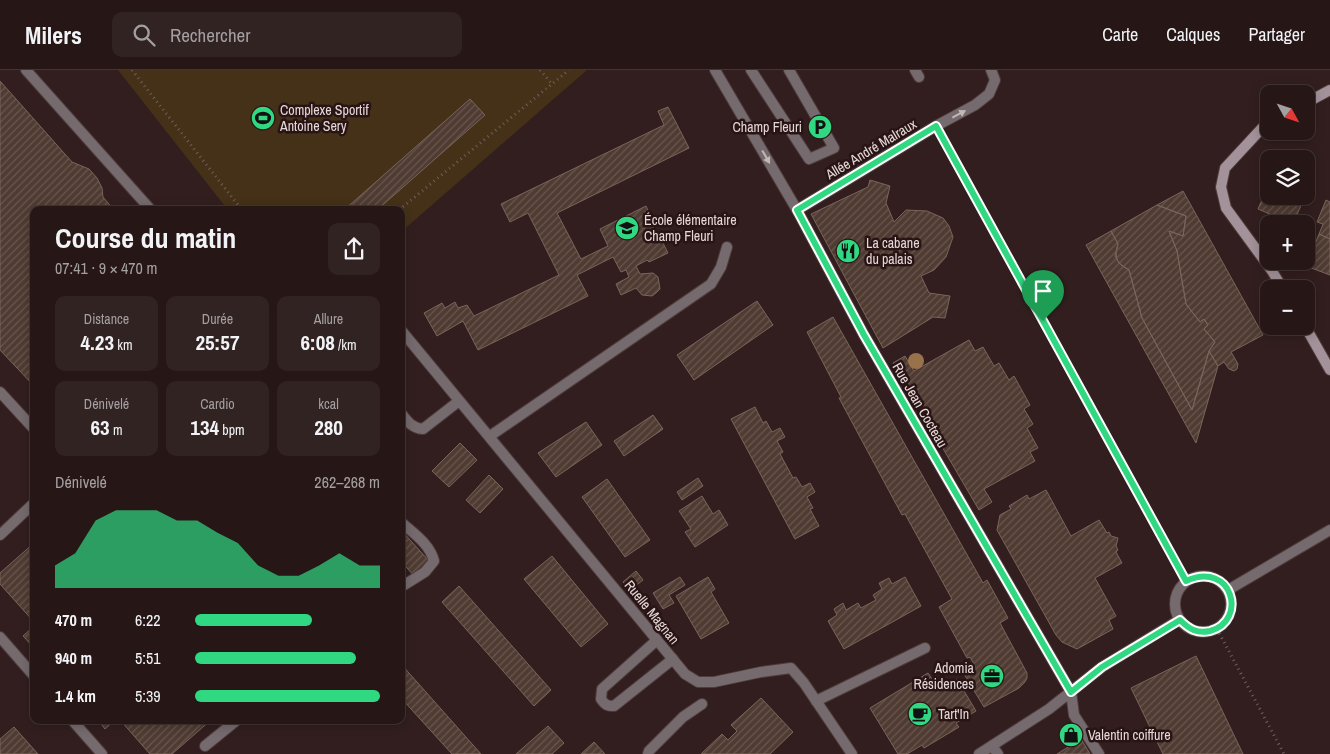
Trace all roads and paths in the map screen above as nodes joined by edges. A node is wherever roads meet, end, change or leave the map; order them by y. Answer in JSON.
{"nodes":[{"id":1,"x":26,"y":70,"type":"edge"},
{"id":2,"x":132,"y":70,"type":"edge"},
{"id":3,"x":540,"y":70,"type":"edge"},
{"id":4,"x":569,"y":70,"type":"edge"},
{"id":5,"x":715,"y":70,"type":"edge"},
{"id":6,"x":751,"y":70,"type":"edge"},
{"id":7,"x":789,"y":70,"type":"edge"},
{"id":8,"x":991,"y":70,"type":"edge"},
{"id":9,"x":552,"y":84,"type":"junction"},
{"id":10,"x":1330,"y":90,"type":"edge"},
{"id":11,"x":1315,"y":98,"type":"edge"},
{"id":12,"x":936,"y":126,"type":"junction"},
{"id":13,"x":1260,"y":129,"type":"edge"},
{"id":14,"x":147,"y":206,"type":"edge"},
{"id":15,"x":239,"y":206,"type":"edge"},
{"id":16,"x":404,"y":206,"type":"edge"},
{"id":17,"x":797,"y":210,"type":"junction"},
{"id":18,"x":727,"y":247,"type":"dead end"},
{"id":19,"x":1278,"y":280,"type":"edge"},
{"id":20,"x":405,"y":335,"type":"edge"},
{"id":21,"x":1310,"y":335,"type":"edge"},
{"id":22,"x":1330,"y":370,"type":"edge"},
{"id":23,"x":0,"y":392,"type":"edge"},
{"id":24,"x":459,"y":401,"type":"junction"},
{"id":25,"x":405,"y":418,"type":"edge"},
{"id":26,"x":30,"y":425,"type":"edge"},
{"id":27,"x":490,"y":436,"type":"junction"},
{"id":28,"x":30,"y":508,"type":"edge"},
{"id":29,"x":405,"y":526,"type":"edge"},
{"id":30,"x":1330,"y":530,"type":"edge"},
{"id":31,"x":0,"y":535,"type":"edge"},
{"id":32,"x":1186,"y":581,"type":"junction"},
{"id":33,"x":405,"y":584,"type":"edge"},
{"id":34,"x":1228,"y":590,"type":"junction"},
{"id":35,"x":1180,"y":620,"type":"junction"},
{"id":36,"x":1216,"y":629,"type":"junction"},
{"id":37,"x":0,"y":637,"type":"edge"},
{"id":38,"x":657,"y":640,"type":"junction"},
{"id":39,"x":925,"y":648,"type":"dead end"},
{"id":40,"x":673,"y":659,"type":"junction"},
{"id":41,"x":30,"y":671,"type":"edge"},
{"id":42,"x":1071,"y":692,"type":"junction"},
{"id":43,"x":816,"y":701,"type":"junction"},
{"id":44,"x":702,"y":704,"type":"dead end"},
{"id":45,"x":76,"y":724,"type":"edge"},
{"id":46,"x":232,"y":724,"type":"edge"},
{"id":47,"x":205,"y":746,"type":"dead end"},
{"id":48,"x":995,"y":750,"type":"edge"},
{"id":49,"x":102,"y":754,"type":"edge"},
{"id":50,"x":648,"y":754,"type":"edge"},
{"id":51,"x":852,"y":754,"type":"edge"},
{"id":52,"x":979,"y":754,"type":"edge"},
{"id":53,"x":1099,"y":754,"type":"edge"},
{"id":54,"x":1284,"y":754,"type":"edge"}],
"edges":[{"from":1,"to":14,"type":"street"},
{"from":2,"to":15,"type":"path"},
{"from":3,"to":9,"type":"path"},
{"from":4,"to":9,"type":"path"},
{"from":5,"to":17,"type":"street","name":"Rue Jean Cocteau","one_way":true},
{"from":6,"to":7,"type":"street"},
{"from":12,"to":8,"type":"street","name":"Allée André Malraux","one_way":true},
{"from":9,"to":16,"type":"path"},
{"from":10,"to":11,"type":"street"},
{"from":12,"to":17,"type":"street","name":"Allée André Malraux"},
{"from":12,"to":32,"type":"path"},
{"from":13,"to":19,"type":"street"},
{"from":17,"to":42,"type":"street","name":"Rue Jean Cocteau"},
{"from":18,"to":27,"type":"street"},
{"from":20,"to":24,"type":"street","name":"Ruelle Magnan"},
{"from":21,"to":22,"type":"street"},
{"from":23,"to":26,"type":"street"},
{"from":24,"to":25,"type":"street"},
{"from":24,"to":27,"type":"street","name":"Ruelle Magnan"},
{"from":27,"to":38,"type":"street","name":"Ruelle Magnan"},
{"from":28,"to":31,"type":"street"},
{"from":29,"to":33,"type":"street"},
{"from":30,"to":34,"type":"street"},
{"from":32,"to":34,"type":"street"},
{"from":32,"to":35,"type":"street"},
{"from":34,"to":36,"type":"street"},
{"from":35,"to":36,"type":"street"},
{"from":35,"to":42,"type":"street"},
{"from":36,"to":54,"type":"path"},
{"from":37,"to":41,"type":"street"},
{"from":38,"to":40,"type":"street","name":"Ruelle Magnan"},
{"from":38,"to":40,"type":"street"},
{"from":39,"to":43,"type":"street"},
{"from":40,"to":43,"type":"street","name":"Ruelle Magnan"},
{"from":42,"to":48,"type":"street"},
{"from":42,"to":53,"type":"street","name":"Rue Jean Cocteau"},
{"from":43,"to":51,"type":"street","name":"Ruelle Magnan"},
{"from":44,"to":50,"type":"street"},
{"from":45,"to":49,"type":"street"},
{"from":46,"to":47,"type":"street"},
{"from":48,"to":52,"type":"street"}]}
